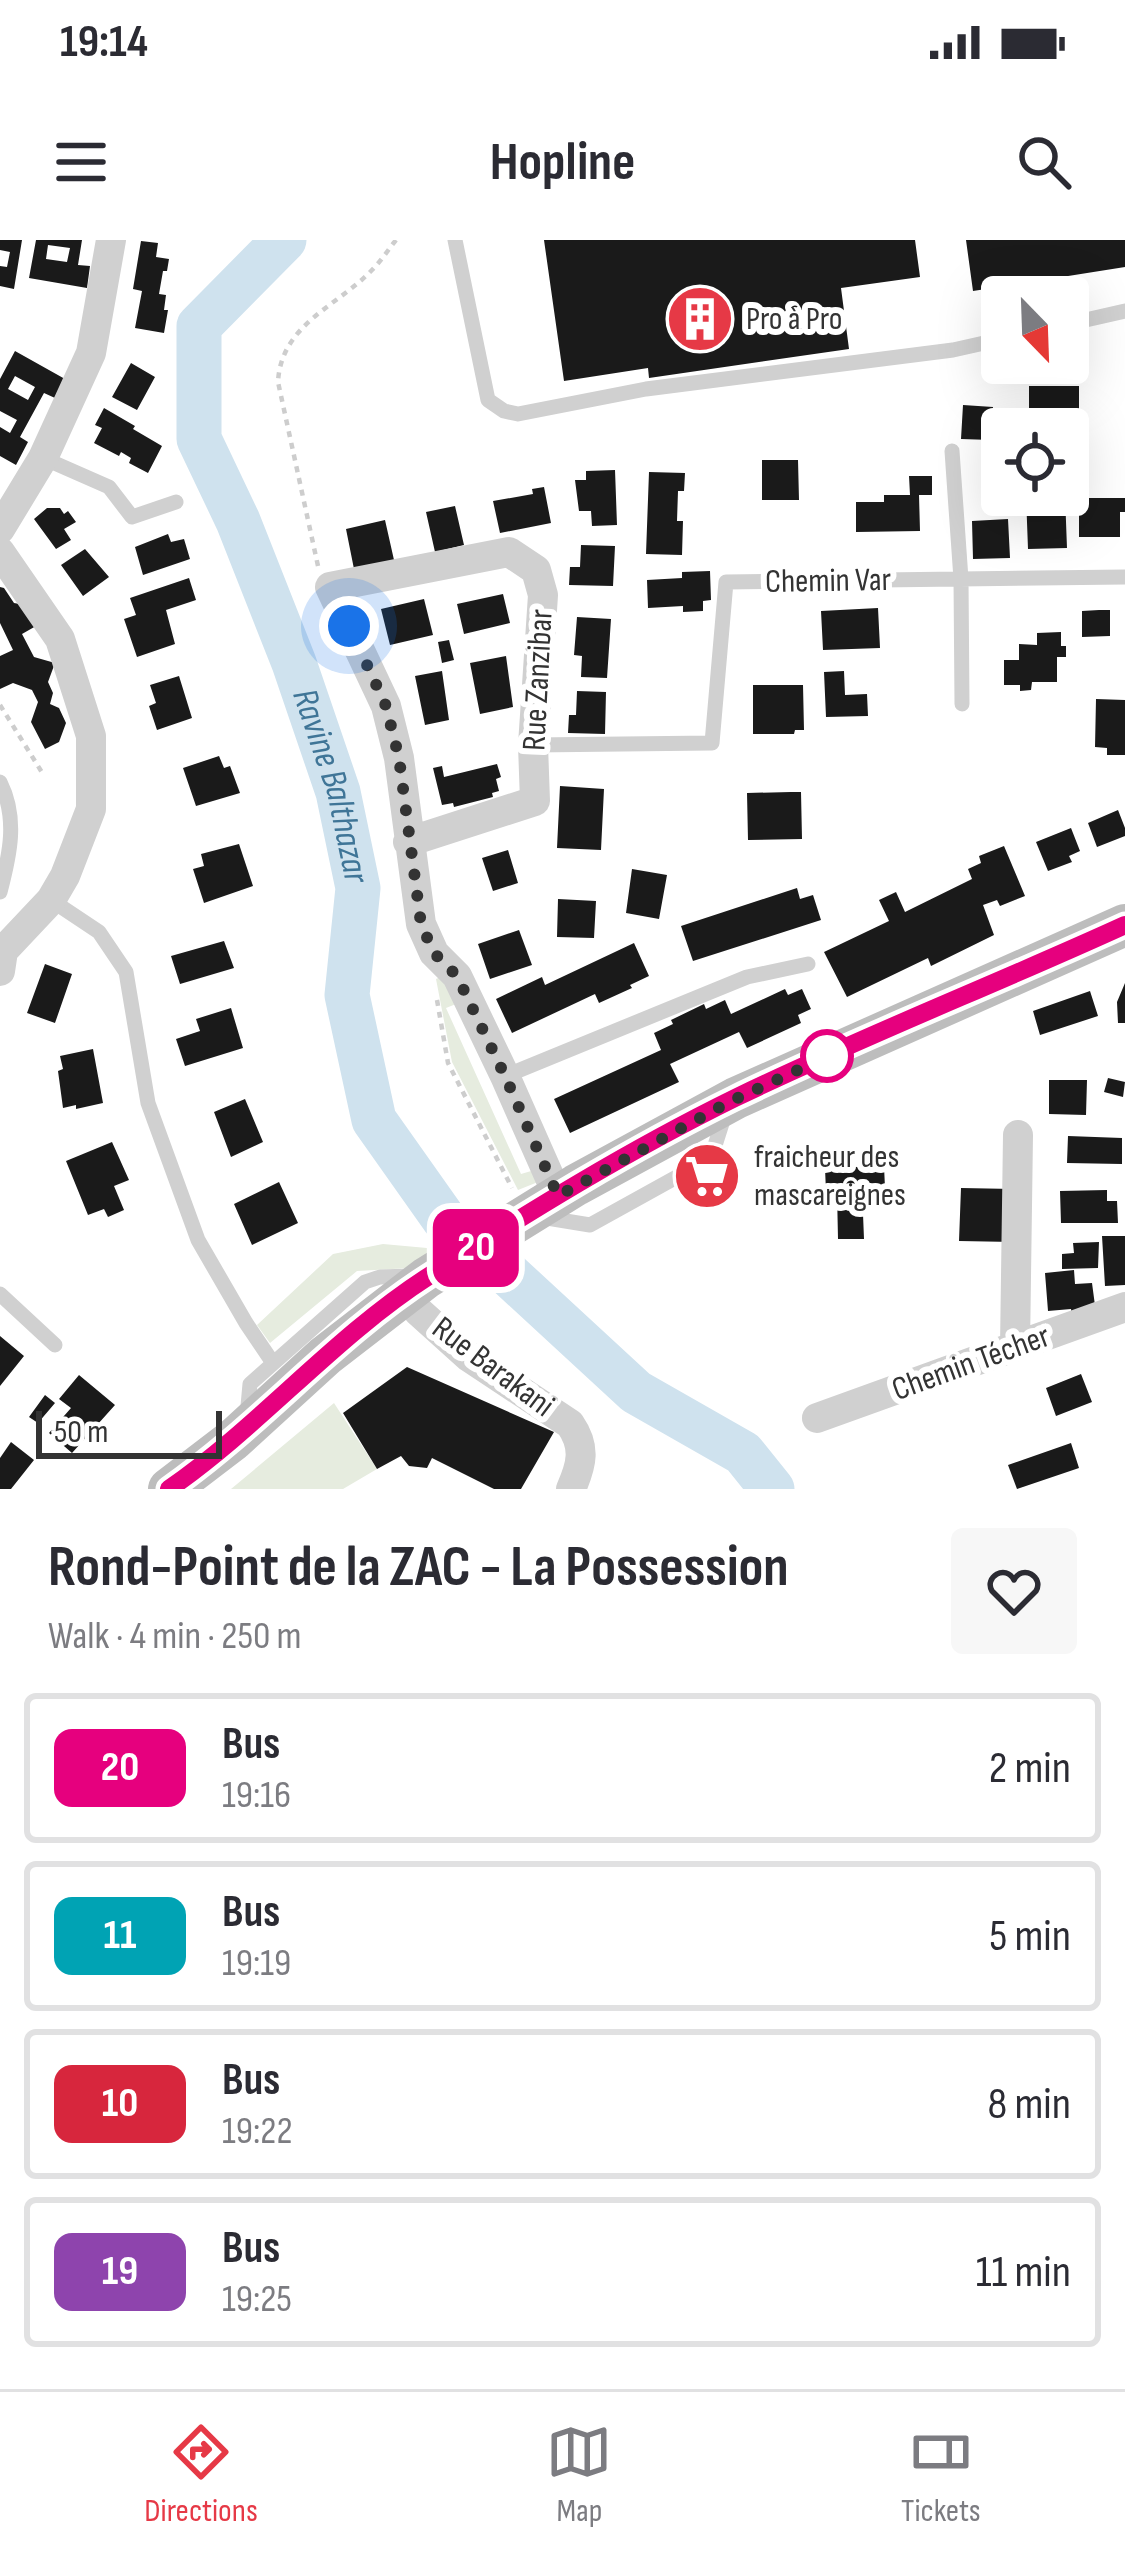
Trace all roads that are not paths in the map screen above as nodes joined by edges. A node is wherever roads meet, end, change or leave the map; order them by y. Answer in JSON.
{"nodes":[{"id":1,"x":111,"y":240,"type":"edge"},
{"id":2,"x":455,"y":240,"type":"edge"},
{"id":3,"x":1125,"y":311,"type":"edge"},
{"id":4,"x":1089,"y":319,"type":"edge"},
{"id":5,"x":981,"y":344,"type":"edge"},
{"id":6,"x":952,"y":452,"type":"dead end"},
{"id":7,"x":43,"y":458,"type":"junction"},
{"id":8,"x":176,"y":502,"type":"dead end"},
{"id":9,"x":0,"y":529,"type":"edge"},
{"id":10,"x":0,"y":552,"type":"edge"},
{"id":11,"x":1125,"y":577,"type":"edge"},
{"id":12,"x":961,"y":579,"type":"junction"},
{"id":13,"x":962,"y":704,"type":"dead end"},
{"id":14,"x":533,"y":745,"type":"junction"},
{"id":15,"x":0,"y":782,"type":"edge"},
{"id":16,"x":409,"y":842,"type":"junction"},
{"id":17,"x":0,"y":892,"type":"edge"},
{"id":18,"x":51,"y":900,"type":"junction"},
{"id":19,"x":1115,"y":931,"type":"edge"},
{"id":20,"x":1,"y":955,"type":"edge"},
{"id":21,"x":808,"y":964,"type":"dead end"},
{"id":22,"x":505,"y":1076,"type":"junction"},
{"id":23,"x":1018,"y":1135,"type":"dead end"},
{"id":24,"x":526,"y":1216,"type":"junction"},
{"id":25,"x":0,"y":1294,"type":"edge"},
{"id":26,"x":422,"y":1294,"type":"junction"},
{"id":27,"x":1125,"y":1307,"type":"edge"},
{"id":28,"x":55,"y":1345,"type":"dead end"},
{"id":29,"x":1015,"y":1347,"type":"junction"},
{"id":30,"x":273,"y":1363,"type":"junction"},
{"id":31,"x":817,"y":1418,"type":"dead end"},
{"id":32,"x":247,"y":1428,"type":"junction"},
{"id":33,"x":169,"y":1489,"type":"edge"},
{"id":34,"x":214,"y":1489,"type":"edge"},
{"id":35,"x":572,"y":1489,"type":"edge"}],
"edges":[{"from":1,"to":7,"type":"street"},
{"from":2,"to":5,"type":"lane"},
{"from":3,"to":4,"type":"lane"},
{"from":6,"to":12,"type":"lane"},
{"from":7,"to":8,"type":"lane"},
{"from":7,"to":9,"type":"street"},
{"from":10,"to":18,"type":"street"},
{"from":11,"to":12,"type":"lane","name":"Chemin Var"},
{"from":12,"to":13,"type":"lane"},
{"from":12,"to":14,"type":"lane","name":"Chemin Var"},
{"from":14,"to":16,"type":"street","name":"Rue Zanzibar"},
{"from":14,"to":16,"type":"street","name":"Rue Zanzibar"},
{"from":15,"to":17,"type":"lane"},
{"from":16,"to":22,"type":"street"},
{"from":18,"to":20,"type":"street"},
{"from":18,"to":30,"type":"lane"},
{"from":19,"to":24,"type":"main road"},
{"from":21,"to":22,"type":"lane"},
{"from":22,"to":24,"type":"street"},
{"from":23,"to":29,"type":"street"},
{"from":24,"to":26,"type":"main road"},
{"from":25,"to":28,"type":"lane"},
{"from":26,"to":30,"type":"lane"},
{"from":26,"to":32,"type":"main road"},
{"from":26,"to":34,"type":"main road"},
{"from":26,"to":35,"type":"street","name":"Rue Barakani"},
{"from":27,"to":29,"type":"street","name":"Chemin Técher"},
{"from":29,"to":31,"type":"street","name":"Chemin Técher"},
{"from":30,"to":32,"type":"lane"},
{"from":32,"to":33,"type":"main road"}]}
